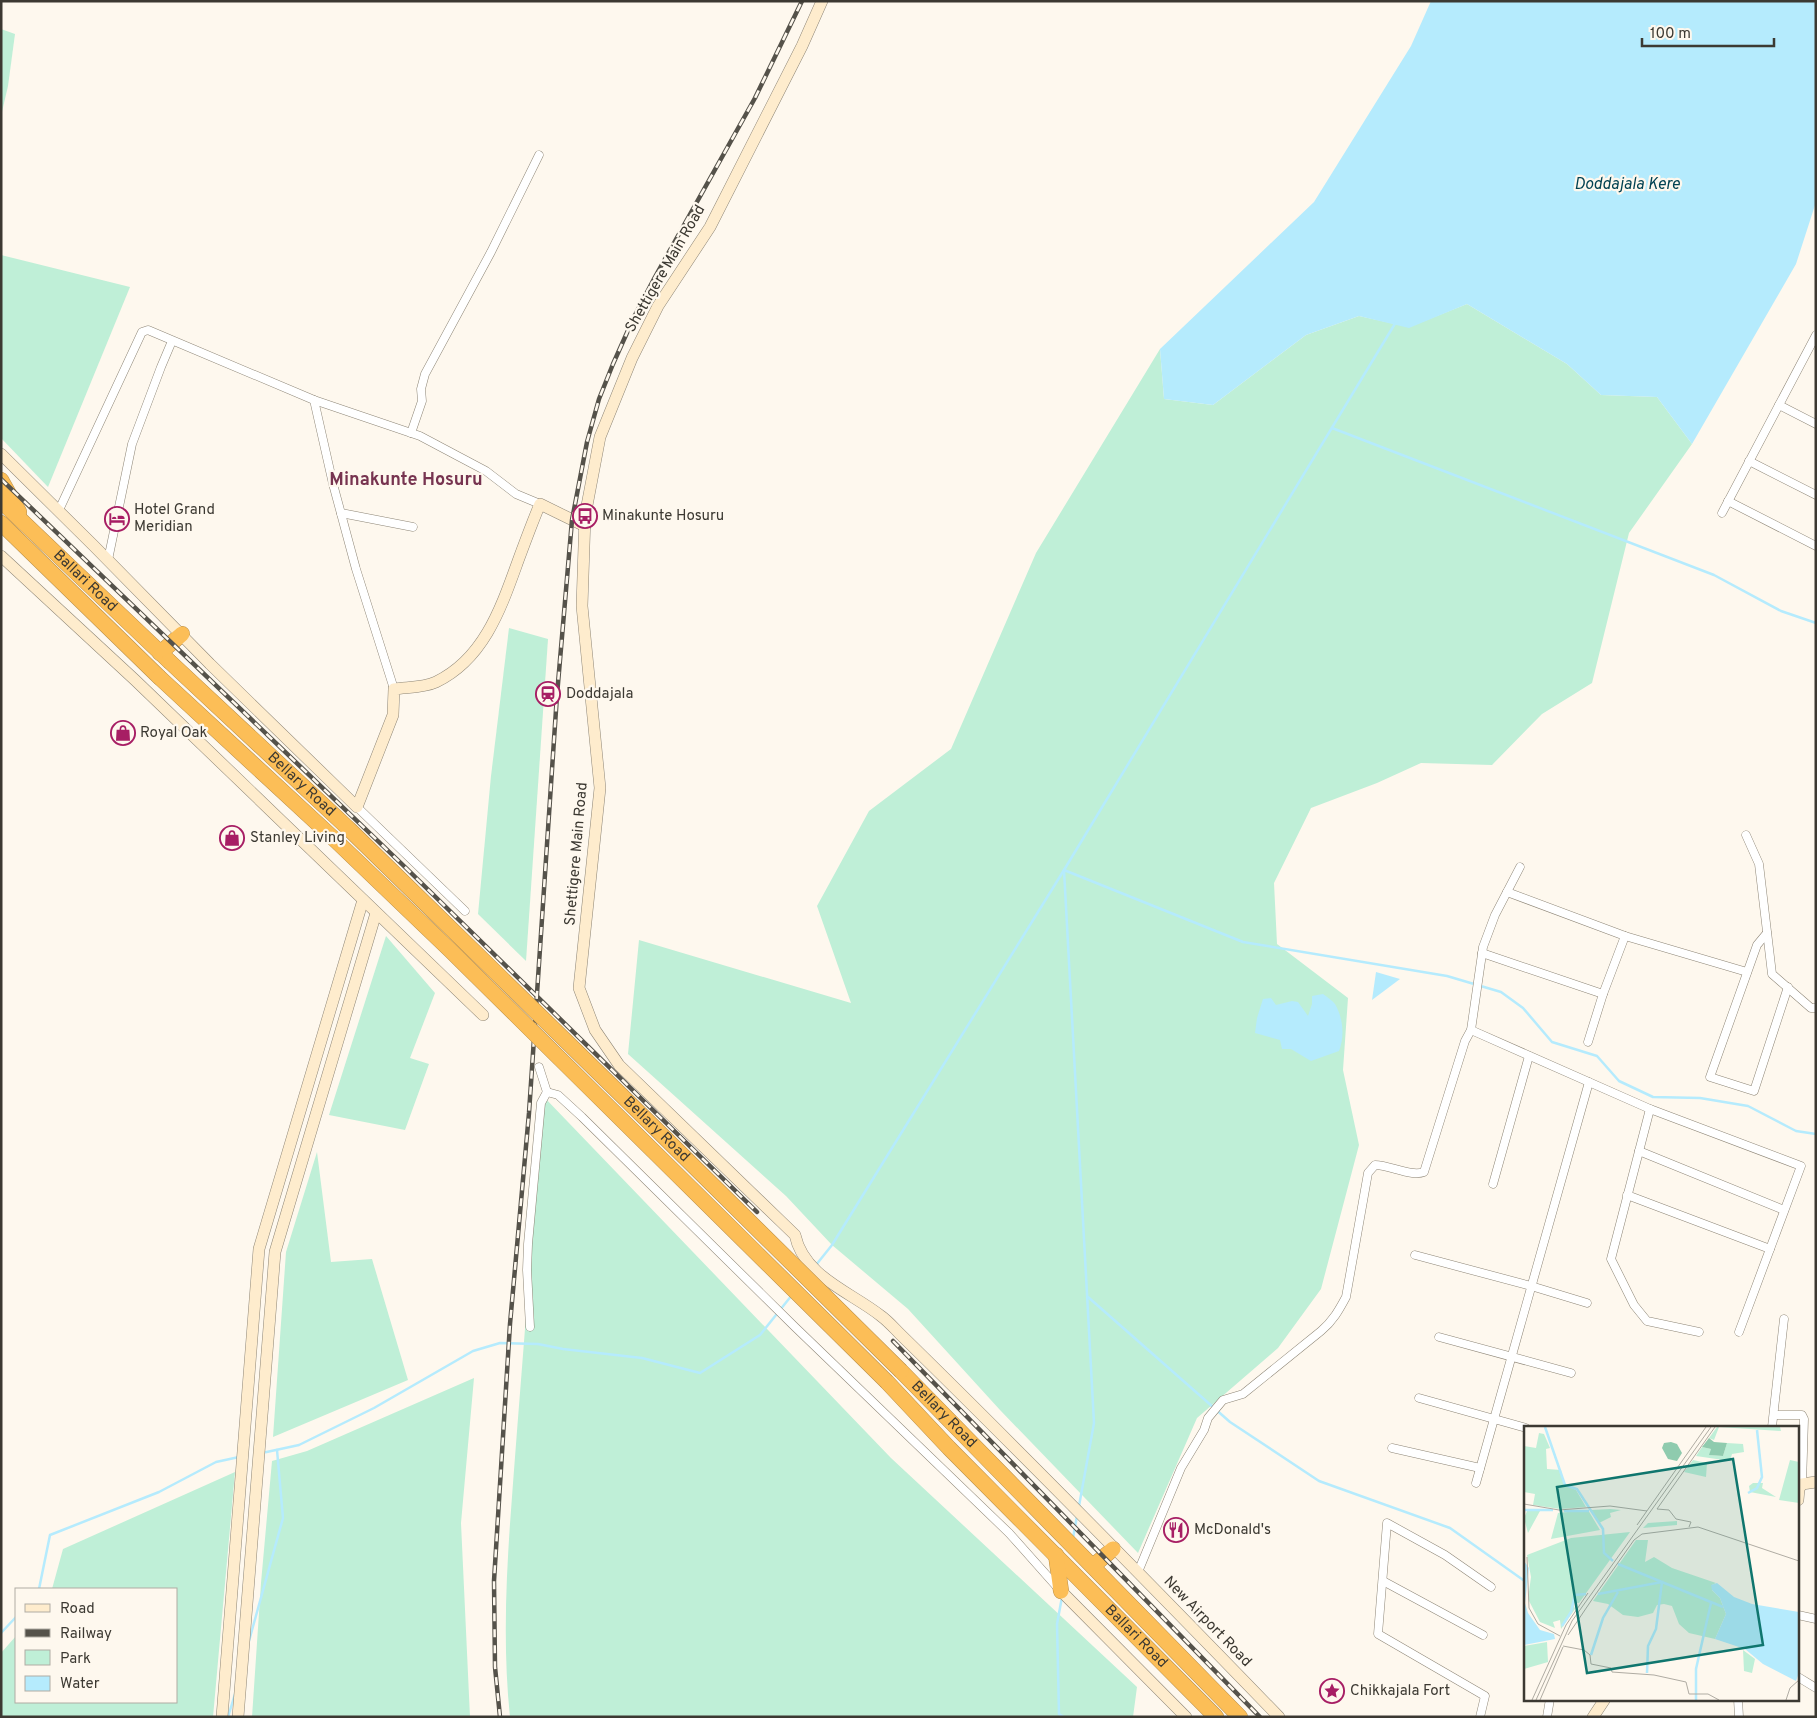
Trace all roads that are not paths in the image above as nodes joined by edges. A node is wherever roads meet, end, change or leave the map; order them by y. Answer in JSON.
{"nodes":[{"id":1,"x":822,"y":1,"type":"edge"},
{"id":2,"x":539,"y":156,"type":"dead end"},
{"id":3,"x":1816,"y":335,"type":"edge"},
{"id":4,"x":172,"y":341,"type":"junction"},
{"id":5,"x":314,"y":400,"type":"junction"},
{"id":6,"x":1779,"y":405,"type":"junction"},
{"id":7,"x":1816,"y":424,"type":"edge"},
{"id":8,"x":411,"y":432,"type":"junction"},
{"id":9,"x":1,"y":454,"type":"edge"},
{"id":10,"x":1749,"y":461,"type":"junction"},
{"id":11,"x":1,"y":480,"type":"edge"},
{"id":12,"x":1816,"y":495,"type":"edge"},
{"id":13,"x":1728,"y":501,"type":"junction"},
{"id":14,"x":1,"y":502,"type":"edge"},
{"id":15,"x":540,"y":504,"type":"junction"},
{"id":16,"x":58,"y":510,"type":"junction"},
{"id":17,"x":341,"y":513,"type":"junction"},
{"id":18,"x":1722,"y":513,"type":"dead end"},
{"id":19,"x":1,"y":523,"type":"edge"},
{"id":20,"x":585,"y":526,"type":"junction"},
{"id":21,"x":27,"y":527,"type":"junction"},
{"id":22,"x":413,"y":527,"type":"dead end"},
{"id":23,"x":1,"y":529,"type":"edge"},
{"id":24,"x":20,"y":542,"type":"junction"},
{"id":25,"x":1816,"y":546,"type":"edge"},
{"id":26,"x":1,"y":556,"type":"edge"},
{"id":27,"x":108,"y":560,"type":"junction"},
{"id":28,"x":182,"y":634,"type":"junction"},
{"id":29,"x":165,"y":657,"type":"junction"},
{"id":30,"x":159,"y":677,"type":"joint"},
{"id":31,"x":394,"y":688,"type":"junction"},
{"id":32,"x":357,"y":807,"type":"junction"},
{"id":33,"x":1746,"y":835,"type":"dead end"},
{"id":34,"x":1520,"y":867,"type":"dead end"},
{"id":35,"x":1507,"y":892,"type":"junction"},
{"id":36,"x":363,"y":900,"type":"junction"},
{"id":37,"x":465,"y":911,"type":"dead end"},
{"id":38,"x":376,"y":913,"type":"junction"},
{"id":39,"x":1767,"y":933,"type":"junction"},
{"id":40,"x":1625,"y":936,"type":"junction"},
{"id":41,"x":1482,"y":953,"type":"junction"},
{"id":42,"x":1747,"y":972,"type":"junction"},
{"id":43,"x":1788,"y":987,"type":"junction"},
{"id":44,"x":1603,"y":994,"type":"junction"},
{"id":45,"x":1816,"y":1008,"type":"edge"},
{"id":46,"x":483,"y":1015,"type":"dead end"},
{"id":47,"x":1471,"y":1030,"type":"junction"},
{"id":48,"x":1588,"y":1042,"type":"dead end"},
{"id":49,"x":1529,"y":1056,"type":"junction"},
{"id":50,"x":539,"y":1067,"type":"dead end"},
{"id":51,"x":1589,"y":1082,"type":"junction"},
{"id":52,"x":547,"y":1092,"type":"junction"},
{"id":53,"x":1650,"y":1109,"type":"junction"},
{"id":54,"x":1639,"y":1151,"type":"junction"},
{"id":55,"x":1493,"y":1184,"type":"dead end"},
{"id":56,"x":1627,"y":1195,"type":"junction"},
{"id":57,"x":1784,"y":1210,"type":"junction"},
{"id":58,"x":1770,"y":1249,"type":"junction"},
{"id":59,"x":1415,"y":1255,"type":"dead end"},
{"id":60,"x":832,"y":1285,"type":"joint"},
{"id":61,"x":1531,"y":1286,"type":"junction"},
{"id":62,"x":1587,"y":1303,"type":"dead end"},
{"id":63,"x":1784,"y":1319,"type":"dead end"},
{"id":64,"x":530,"y":1327,"type":"dead end"},
{"id":65,"x":1699,"y":1332,"type":"dead end"},
{"id":66,"x":1739,"y":1332,"type":"dead end"},
{"id":67,"x":1439,"y":1337,"type":"dead end"},
{"id":68,"x":1511,"y":1357,"type":"junction"},
{"id":69,"x":1571,"y":1373,"type":"dead end"},
{"id":70,"x":1418,"y":1398,"type":"dead end"},
{"id":71,"x":1774,"y":1415,"type":"junction"},
{"id":72,"x":1494,"y":1419,"type":"junction"},
{"id":73,"x":1772,"y":1426,"type":"edge"},
{"id":74,"x":1524,"y":1427,"type":"edge"},
{"id":75,"x":1392,"y":1448,"type":"dead end"},
{"id":76,"x":1480,"y":1468,"type":"junction"},
{"id":77,"x":1816,"y":1482,"type":"edge"},
{"id":78,"x":1476,"y":1483,"type":"dead end"},
{"id":79,"x":1800,"y":1483,"type":"edge"},
{"id":80,"x":1113,"y":1549,"type":"junction"},
{"id":81,"x":1064,"y":1562,"type":"junction"},
{"id":82,"x":1093,"y":1566,"type":"junction"},
{"id":83,"x":1138,"y":1572,"type":"junction"},
{"id":84,"x":1383,"y":1581,"type":"junction"},
{"id":85,"x":1491,"y":1587,"type":"dead end"},
{"id":86,"x":1063,"y":1593,"type":"junction"},
{"id":87,"x":1132,"y":1608,"type":"joint"},
{"id":88,"x":1800,"y":1616,"type":"edge"},
{"id":89,"x":1816,"y":1620,"type":"edge"},
{"id":90,"x":1483,"y":1635,"type":"dead end"},
{"id":91,"x":1800,"y":1678,"type":"edge"},
{"id":92,"x":1816,"y":1688,"type":"edge"},
{"id":93,"x":1550,"y":1700,"type":"edge"},
{"id":94,"x":1604,"y":1700,"type":"edge"},
{"id":95,"x":1738,"y":1700,"type":"edge"},
{"id":96,"x":222,"y":1717,"type":"edge"},
{"id":97,"x":238,"y":1717,"type":"edge"},
{"id":98,"x":1186,"y":1717,"type":"edge"},
{"id":99,"x":1216,"y":1717,"type":"edge"},
{"id":100,"x":1240,"y":1717,"type":"edge"},
{"id":101,"x":1279,"y":1717,"type":"edge"},
{"id":102,"x":1480,"y":1717,"type":"edge"},
{"id":103,"x":1547,"y":1717,"type":"edge"},
{"id":104,"x":1593,"y":1717,"type":"edge"},
{"id":105,"x":1739,"y":1717,"type":"edge"}],
"edges":[{"from":1,"to":20,"type":"street","name":"Shettigere Main Road"},
{"from":2,"to":8,"type":"street"},
{"from":3,"to":6,"type":"street"},
{"from":4,"to":5,"type":"street"},
{"from":4,"to":16,"type":"street"},
{"from":4,"to":27,"type":"street"},
{"from":5,"to":8,"type":"street"},
{"from":5,"to":17,"type":"street"},
{"from":6,"to":7,"type":"street"},
{"from":6,"to":10,"type":"street"},
{"from":8,"to":15,"type":"street"},
{"from":9,"to":16,"type":"street"},
{"from":10,"to":12,"type":"street"},
{"from":10,"to":13,"type":"street"},
{"from":11,"to":21,"type":"highway"},
{"from":13,"to":18,"type":"street"},
{"from":13,"to":25,"type":"street"},
{"from":14,"to":21,"type":"highway","name":"Ballari Road"},
{"from":15,"to":20,"type":"street"},
{"from":15,"to":31,"type":"street"},
{"from":16,"to":27,"type":"street"},
{"from":17,"to":22,"type":"street"},
{"from":17,"to":31,"type":"street"},
{"from":19,"to":24,"type":"highway","name":"Ballari Road"},
{"from":20,"to":60,"type":"street","name":"Shettigere Main Road"},
{"from":21,"to":29,"type":"highway","name":"Ballari Road"},
{"from":23,"to":24,"type":"highway"},
{"from":24,"to":30,"type":"highway","name":"Ballari Road"},
{"from":26,"to":36,"type":"street"},
{"from":27,"to":28,"type":"street"},
{"from":28,"to":29,"type":"highway"},
{"from":28,"to":32,"type":"street"},
{"from":29,"to":82,"type":"highway","name":"Bellary Road","bridge":true},
{"from":30,"to":81,"type":"highway","name":"Bellary Road","bridge":true},
{"from":31,"to":32,"type":"street"},
{"from":32,"to":37,"type":"street"},
{"from":33,"to":39,"type":"street"},
{"from":34,"to":35,"type":"street"},
{"from":35,"to":40,"type":"street"},
{"from":35,"to":41,"type":"street"},
{"from":36,"to":38,"type":"street"},
{"from":36,"to":96,"type":"street"},
{"from":38,"to":46,"type":"street"},
{"from":38,"to":97,"type":"street"},
{"from":39,"to":42,"type":"street"},
{"from":39,"to":43,"type":"street"},
{"from":40,"to":42,"type":"street"},
{"from":40,"to":44,"type":"street"},
{"from":41,"to":44,"type":"street"},
{"from":41,"to":47,"type":"street"},
{"from":42,"to":43,"type":"street"},
{"from":43,"to":45,"type":"street"},
{"from":44,"to":48,"type":"street"},
{"from":47,"to":49,"type":"street"},
{"from":47,"to":83,"type":"street"},
{"from":49,"to":51,"type":"street"},
{"from":49,"to":55,"type":"street"},
{"from":50,"to":52,"type":"street"},
{"from":51,"to":53,"type":"street"},
{"from":51,"to":61,"type":"street"},
{"from":52,"to":64,"type":"street"},
{"from":52,"to":86,"type":"street"},
{"from":53,"to":54,"type":"street"},
{"from":53,"to":57,"type":"street"},
{"from":54,"to":56,"type":"street"},
{"from":54,"to":57,"type":"street"},
{"from":56,"to":58,"type":"street"},
{"from":56,"to":65,"type":"street"},
{"from":57,"to":58,"type":"street"},
{"from":58,"to":66,"type":"street"},
{"from":59,"to":61,"type":"street"},
{"from":60,"to":80,"type":"street","name":"New Airport Road"},
{"from":61,"to":62,"type":"street"},
{"from":61,"to":68,"type":"street"},
{"from":63,"to":71,"type":"street"},
{"from":67,"to":68,"type":"street"},
{"from":68,"to":69,"type":"street"},
{"from":68,"to":72,"type":"street"},
{"from":70,"to":72,"type":"street"},
{"from":71,"to":73,"type":"street"},
{"from":71,"to":79,"type":"street"},
{"from":72,"to":74,"type":"street"},
{"from":72,"to":76,"type":"street"},
{"from":75,"to":76,"type":"street"},
{"from":76,"to":78,"type":"street"},
{"from":77,"to":79,"type":"street"},
{"from":80,"to":82,"type":"highway"},
{"from":80,"to":83,"type":"street","name":"New Airport Road"},
{"from":81,"to":86,"type":"highway"},
{"from":81,"to":99,"type":"highway","name":"Ballari Road"},
{"from":82,"to":87,"type":"highway","name":"Bellary Road"},
{"from":83,"to":101,"type":"street","name":"New Airport Road"},
{"from":84,"to":85,"type":"street"},
{"from":84,"to":90,"type":"street"},
{"from":84,"to":102,"type":"street"},
{"from":86,"to":98,"type":"street"},
{"from":87,"to":100,"type":"highway","name":"Ballari Road"},
{"from":88,"to":89,"type":"street"},
{"from":91,"to":92,"type":"street"},
{"from":93,"to":103,"type":"street"},
{"from":94,"to":104,"type":"street"},
{"from":95,"to":105,"type":"street"}]}
